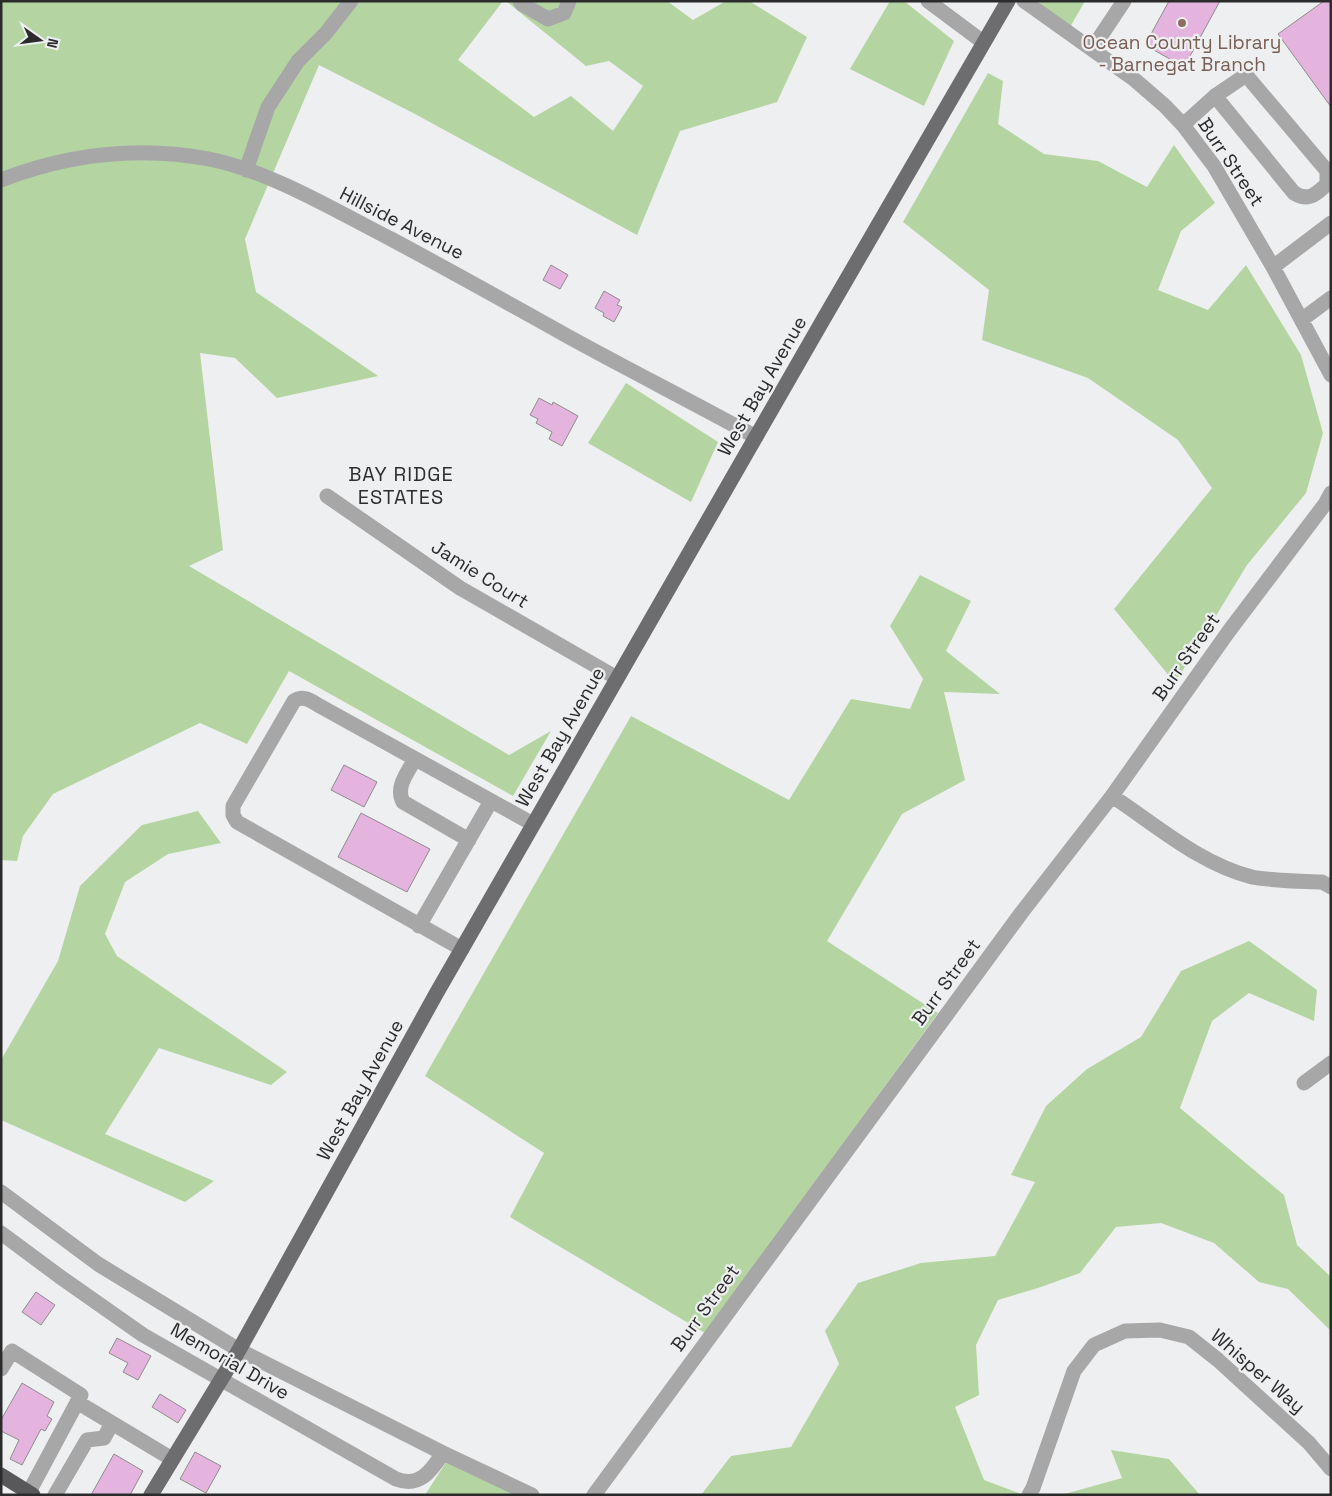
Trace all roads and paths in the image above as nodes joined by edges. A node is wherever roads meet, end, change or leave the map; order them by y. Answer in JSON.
{"nodes":[{"id":1,"x":351,"y":1,"type":"edge"},
{"id":2,"x":520,"y":1,"type":"edge"},
{"id":3,"x":569,"y":1,"type":"edge"},
{"id":4,"x":928,"y":1,"type":"edge"},
{"id":5,"x":1008,"y":1,"type":"edge"},
{"id":6,"x":1024,"y":1,"type":"edge"},
{"id":7,"x":1124,"y":1,"type":"edge"},
{"id":8,"x":983,"y":42,"type":"junction"},
{"id":9,"x":1092,"y":49,"type":"junction"},
{"id":10,"x":1215,"y":96,"type":"junction"},
{"id":11,"x":1183,"y":125,"type":"junction"},
{"id":12,"x":246,"y":170,"type":"junction"},
{"id":13,"x":1,"y":180,"type":"edge"},
{"id":14,"x":1331,"y":223,"type":"edge"},
{"id":15,"x":1273,"y":267,"type":"junction"},
{"id":16,"x":1331,"y":298,"type":"edge"},
{"id":17,"x":1301,"y":318,"type":"junction"},
{"id":18,"x":1331,"y":375,"type":"edge"},
{"id":19,"x":756,"y":437,"type":"junction"},
{"id":20,"x":327,"y":496,"type":"dead end"},
{"id":21,"x":1329,"y":503,"type":"edge"},
{"id":22,"x":617,"y":678,"type":"junction"},
{"id":23,"x":415,"y":759,"type":"junction"},
{"id":24,"x":1112,"y":796,"type":"junction"},
{"id":25,"x":491,"y":801,"type":"junction"},
{"id":26,"x":533,"y":824,"type":"junction"},
{"id":27,"x":469,"y":840,"type":"junction"},
{"id":28,"x":1331,"y":887,"type":"edge"},
{"id":29,"x":419,"y":926,"type":"junction"},
{"id":30,"x":462,"y":949,"type":"junction"},
{"id":31,"x":1331,"y":1063,"type":"edge"},
{"id":32,"x":1304,"y":1084,"type":"dead end"},
{"id":33,"x":1,"y":1192,"type":"edge"},
{"id":34,"x":1,"y":1233,"type":"edge"},
{"id":35,"x":239,"y":1350,"type":"junction"},
{"id":36,"x":1,"y":1369,"type":"edge"},
{"id":37,"x":221,"y":1380,"type":"junction"},
{"id":38,"x":77,"y":1402,"type":"junction"},
{"id":39,"x":112,"y":1423,"type":"junction"},
{"id":40,"x":443,"y":1453,"type":"junction"},
{"id":41,"x":172,"y":1459,"type":"junction"},
{"id":42,"x":1331,"y":1469,"type":"edge"},
{"id":43,"x":1,"y":1475,"type":"edge"},
{"id":44,"x":31,"y":1493,"type":"edge"},
{"id":45,"x":55,"y":1495,"type":"edge"},
{"id":46,"x":151,"y":1495,"type":"edge"},
{"id":47,"x":532,"y":1495,"type":"edge"},
{"id":48,"x":594,"y":1495,"type":"edge"},
{"id":49,"x":1029,"y":1495,"type":"edge"}],
"edges":[{"from":1,"to":12,"type":"street"},
{"from":2,"to":3,"type":"street"},
{"from":4,"to":8,"type":"street"},
{"from":5,"to":8,"type":"main road","name":"West Bay Avenue"},
{"from":6,"to":9,"type":"street","name":"Burr Street"},
{"from":7,"to":9,"type":"street"},
{"from":8,"to":19,"type":"main road","name":"West Bay Avenue"},
{"from":9,"to":11,"type":"street","name":"Burr Street"},
{"from":10,"to":10,"type":"street"},
{"from":10,"to":11,"type":"street"},
{"from":11,"to":15,"type":"street","name":"Burr Street"},
{"from":12,"to":13,"type":"street","name":"Hillside Avenue"},
{"from":12,"to":19,"type":"street","name":"Hillside Avenue"},
{"from":14,"to":15,"type":"street"},
{"from":15,"to":17,"type":"street","name":"Burr Street"},
{"from":16,"to":17,"type":"street"},
{"from":17,"to":18,"type":"street","name":"Burr Street"},
{"from":19,"to":22,"type":"main road","name":"West Bay Avenue"},
{"from":20,"to":22,"type":"street","name":"Jamie Court"},
{"from":21,"to":24,"type":"street","name":"Burr Street"},
{"from":22,"to":26,"type":"main road","name":"West Bay Avenue"},
{"from":23,"to":25,"type":"street"},
{"from":23,"to":27,"type":"street"},
{"from":23,"to":29,"type":"street"},
{"from":24,"to":28,"type":"street"},
{"from":24,"to":48,"type":"street","name":"Burr Street"},
{"from":25,"to":26,"type":"street"},
{"from":25,"to":27,"type":"street"},
{"from":26,"to":30,"type":"main road","name":"West Bay Avenue"},
{"from":27,"to":29,"type":"street"},
{"from":29,"to":30,"type":"street"},
{"from":30,"to":35,"type":"main road","name":"West Bay Avenue"},
{"from":31,"to":32,"type":"street"},
{"from":33,"to":35,"type":"street","name":"Memorial Drive"},
{"from":34,"to":37,"type":"street","name":"Memorial Drive"},
{"from":35,"to":37,"type":"main road","name":"West Bay Avenue"},
{"from":35,"to":40,"type":"street","name":"Memorial Drive"},
{"from":36,"to":38,"type":"street"},
{"from":37,"to":40,"type":"street","name":"Memorial Drive"},
{"from":37,"to":41,"type":"main road","name":"West Bay Avenue"},
{"from":38,"to":39,"type":"street"},
{"from":38,"to":44,"type":"street"},
{"from":39,"to":41,"type":"street"},
{"from":39,"to":45,"type":"street"},
{"from":40,"to":47,"type":"street","name":"Memorial Drive"},
{"from":41,"to":46,"type":"main road","name":"West Bay Avenue"},
{"from":42,"to":49,"type":"street","name":"Whisper Way"},
{"from":43,"to":44,"type":"highway"}]}
